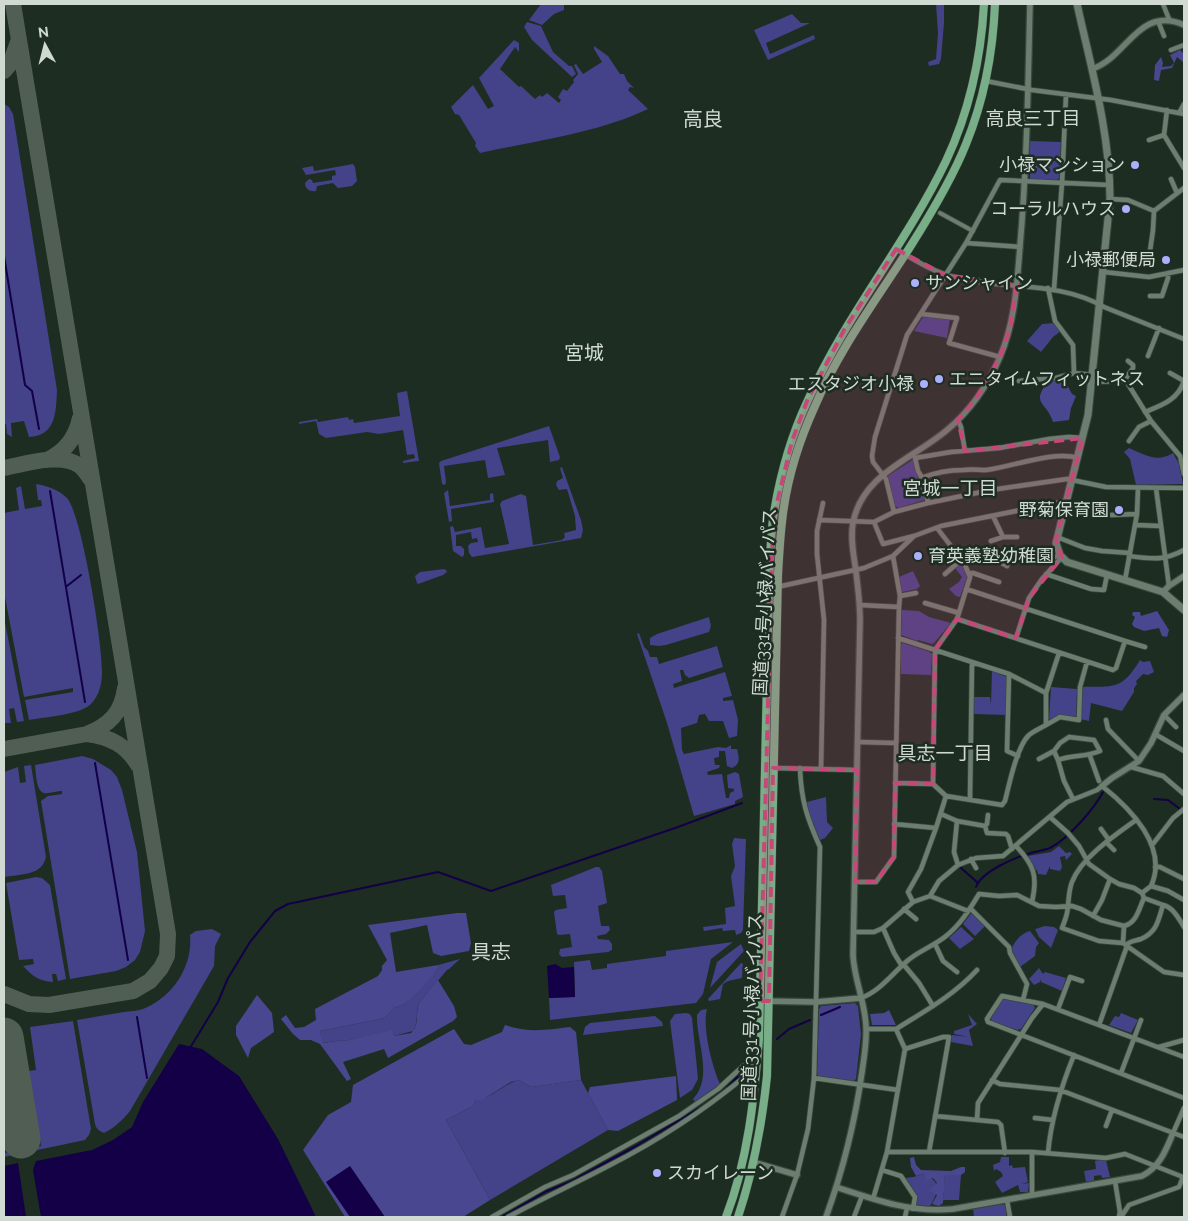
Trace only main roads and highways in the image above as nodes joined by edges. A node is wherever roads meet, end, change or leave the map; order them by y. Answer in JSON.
{"nodes":[{"id":1,"x":984,"y":4,"type":"edge"},
{"id":2,"x":995,"y":4,"type":"edge"},
{"id":3,"x":1077,"y":4,"type":"edge"},
{"id":4,"x":1184,"y":608,"type":"edge"},
{"id":5,"x":726,"y":1217,"type":"edge"},
{"id":6,"x":738,"y":1217,"type":"edge"}],
"edges":[{"from":1,"to":5,"type":"highway","name":"国道331号小禄バイパス"},
{"from":2,"to":6,"type":"highway","name":"国道331号小禄バイパス"},
{"from":3,"to":4,"type":"main road"}]}
